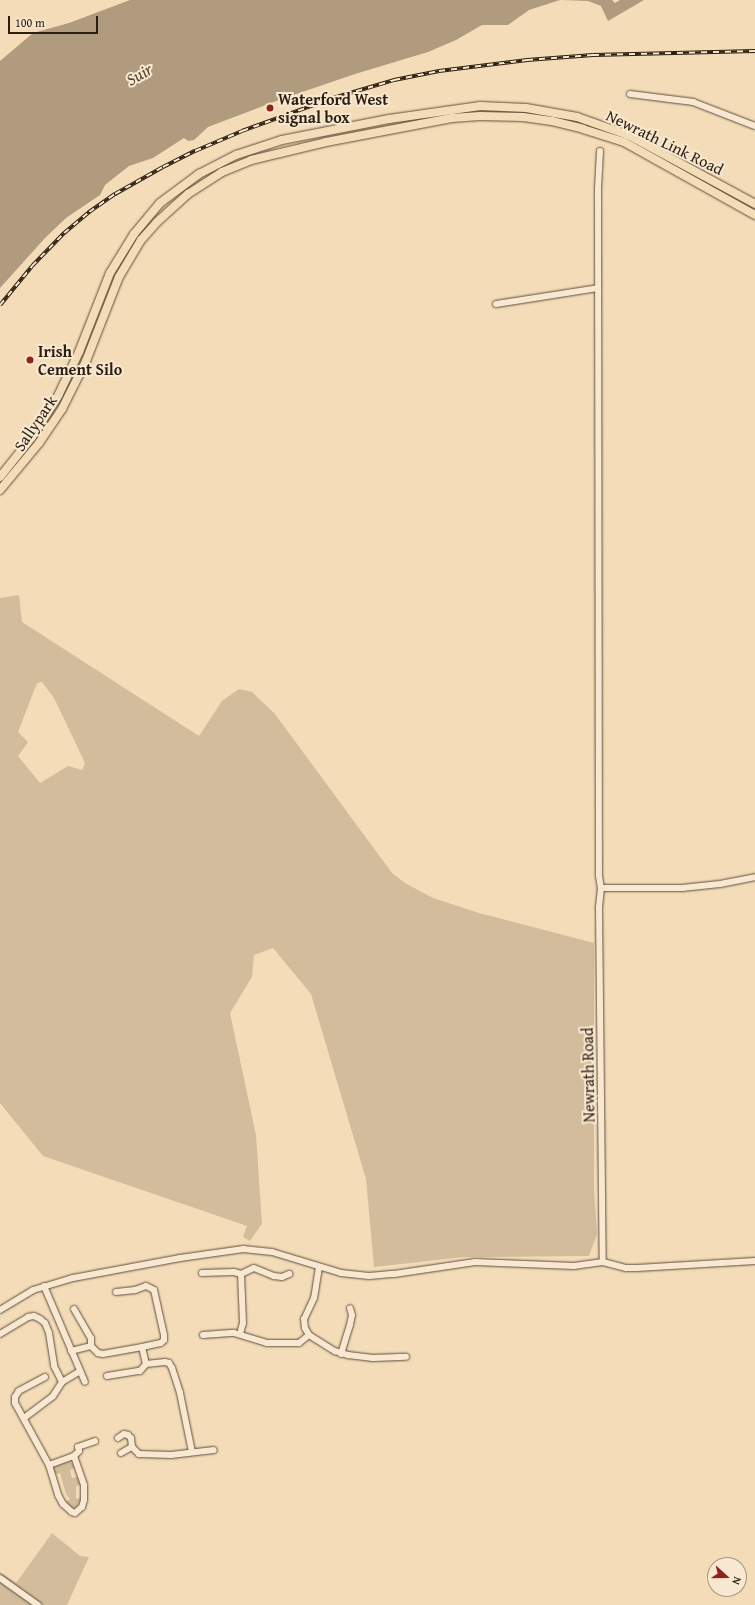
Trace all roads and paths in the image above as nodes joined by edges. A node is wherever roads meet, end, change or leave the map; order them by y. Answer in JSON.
{"nodes":[{"id":1,"x":630,"y":94,"type":"dead end"},
{"id":2,"x":755,"y":126,"type":"edge"},
{"id":3,"x":600,"y":151,"type":"dead end"},
{"id":4,"x":755,"y":204,"type":"edge"},
{"id":5,"x":755,"y":215,"type":"edge"},
{"id":6,"x":598,"y":288,"type":"junction"},
{"id":7,"x":496,"y":304,"type":"dead end"},
{"id":8,"x":93,"y":315,"type":"joint"},
{"id":9,"x":101,"y":320,"type":"joint"},
{"id":10,"x":0,"y":477,"type":"edge"},
{"id":11,"x":0,"y":490,"type":"edge"},
{"id":12,"x":755,"y":877,"type":"edge"},
{"id":13,"x":601,"y":888,"type":"junction"},
{"id":14,"x":755,"y":1261,"type":"edge"},
{"id":15,"x":603,"y":1262,"type":"junction"},
{"id":16,"x":319,"y":1268,"type":"junction"},
{"id":17,"x":202,"y":1273,"type":"dead end"},
{"id":18,"x":241,"y":1274,"type":"junction"},
{"id":19,"x":289,"y":1274,"type":"dead end"},
{"id":20,"x":44,"y":1286,"type":"junction"},
{"id":21,"x":116,"y":1292,"type":"dead end"},
{"id":22,"x":350,"y":1308,"type":"dead end"},
{"id":23,"x":74,"y":1309,"type":"dead end"},
{"id":24,"x":0,"y":1310,"type":"edge"},
{"id":25,"x":0,"y":1334,"type":"edge"},
{"id":26,"x":240,"y":1334,"type":"junction"},
{"id":27,"x":309,"y":1335,"type":"junction"},
{"id":28,"x":203,"y":1336,"type":"dead end"},
{"id":29,"x":91,"y":1346,"type":"junction"},
{"id":30,"x":142,"y":1348,"type":"junction"},
{"id":31,"x":71,"y":1351,"type":"junction"},
{"id":32,"x":341,"y":1354,"type":"junction"},
{"id":33,"x":406,"y":1357,"type":"dead end"},
{"id":34,"x":146,"y":1364,"type":"junction"},
{"id":35,"x":80,"y":1371,"type":"junction"},
{"id":36,"x":107,"y":1376,"type":"dead end"},
{"id":37,"x":45,"y":1377,"type":"dead end"},
{"id":38,"x":62,"y":1382,"type":"junction"},
{"id":39,"x":85,"y":1382,"type":"dead end"},
{"id":40,"x":24,"y":1418,"type":"junction"},
{"id":41,"x":118,"y":1438,"type":"dead end"},
{"id":42,"x":95,"y":1441,"type":"dead end"},
{"id":43,"x":132,"y":1447,"type":"junction"},
{"id":44,"x":214,"y":1450,"type":"dead end"},
{"id":45,"x":192,"y":1452,"type":"junction"},
{"id":46,"x":121,"y":1453,"type":"dead end"},
{"id":47,"x":74,"y":1456,"type":"junction"},
{"id":48,"x":48,"y":1465,"type":"junction"},
{"id":49,"x":0,"y":1578,"type":"edge"},
{"id":50,"x":38,"y":1605,"type":"edge"}],
"edges":[{"from":1,"to":2,"type":"street"},
{"from":3,"to":6,"type":"street","name":"Newrath Road"},
{"from":4,"to":8,"type":"main road","name":"Newrath Link Road"},
{"from":5,"to":9,"type":"main road","name":"Newrath Link Road"},
{"from":6,"to":7,"type":"street"},
{"from":6,"to":13,"type":"street","name":"Newrath Road"},
{"from":8,"to":10,"type":"main road","name":"Sallypark"},
{"from":9,"to":11,"type":"main road","name":"Sallypark"},
{"from":12,"to":13,"type":"street"},
{"from":13,"to":15,"type":"street","name":"Newrath Road"},
{"from":14,"to":15,"type":"street"},
{"from":15,"to":16,"type":"street"},
{"from":16,"to":20,"type":"street"},
{"from":16,"to":27,"type":"street"},
{"from":17,"to":18,"type":"street"},
{"from":18,"to":19,"type":"street"},
{"from":18,"to":26,"type":"street"},
{"from":20,"to":24,"type":"street"},
{"from":20,"to":31,"type":"street"},
{"from":21,"to":30,"type":"street"},
{"from":22,"to":32,"type":"street"},
{"from":23,"to":29,"type":"street"},
{"from":25,"to":38,"type":"street"},
{"from":26,"to":27,"type":"street"},
{"from":26,"to":28,"type":"street"},
{"from":27,"to":32,"type":"street"},
{"from":29,"to":30,"type":"street"},
{"from":29,"to":31,"type":"street"},
{"from":30,"to":34,"type":"street"},
{"from":31,"to":35,"type":"street"},
{"from":32,"to":33,"type":"street"},
{"from":34,"to":36,"type":"street"},
{"from":34,"to":45,"type":"street"},
{"from":35,"to":38,"type":"street"},
{"from":35,"to":39,"type":"street"},
{"from":37,"to":40,"type":"street"},
{"from":38,"to":40,"type":"street"},
{"from":40,"to":48,"type":"street"},
{"from":41,"to":43,"type":"street"},
{"from":42,"to":47,"type":"street"},
{"from":43,"to":45,"type":"street"},
{"from":43,"to":46,"type":"street"},
{"from":44,"to":45,"type":"street"},
{"from":47,"to":48,"type":"street"},
{"from":47,"to":48,"type":"street"},
{"from":49,"to":50,"type":"street"}]}
